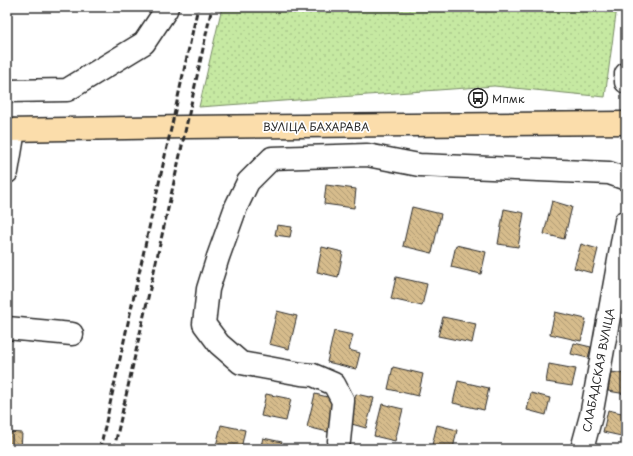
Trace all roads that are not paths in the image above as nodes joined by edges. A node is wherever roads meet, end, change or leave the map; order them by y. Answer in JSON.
{"nodes":[{"id":1,"x":167,"y":7,"type":"edge"},
{"id":2,"x":626,"y":74,"type":"edge"},
{"id":3,"x":626,"y":82,"type":"edge"},
{"id":4,"x":7,"y":91,"type":"edge"},
{"id":5,"x":626,"y":123,"type":"edge"},
{"id":6,"x":11,"y":130,"type":"edge"},
{"id":7,"x":7,"y":172,"type":"edge"},
{"id":8,"x":626,"y":179,"type":"edge"},
{"id":9,"x":626,"y":221,"type":"edge"},
{"id":10,"x":7,"y":328,"type":"edge"},
{"id":11,"x":72,"y":334,"type":"dead end"},
{"id":12,"x":339,"y":441,"type":"dead end"},
{"id":13,"x":582,"y":449,"type":"edge"}],
"edges":[{"from":1,"to":4,"type":"street"},
{"from":2,"to":3,"type":"street"},
{"from":5,"to":6,"type":"main road","name":"ВУЛІЦА БАХАРАВА"},
{"from":6,"to":7,"type":"street"},
{"from":8,"to":12,"type":"street"},
{"from":9,"to":13,"type":"street","name":"СЛАБАДСКАЯ ВУЛІЦА"},
{"from":10,"to":11,"type":"street"}]}
